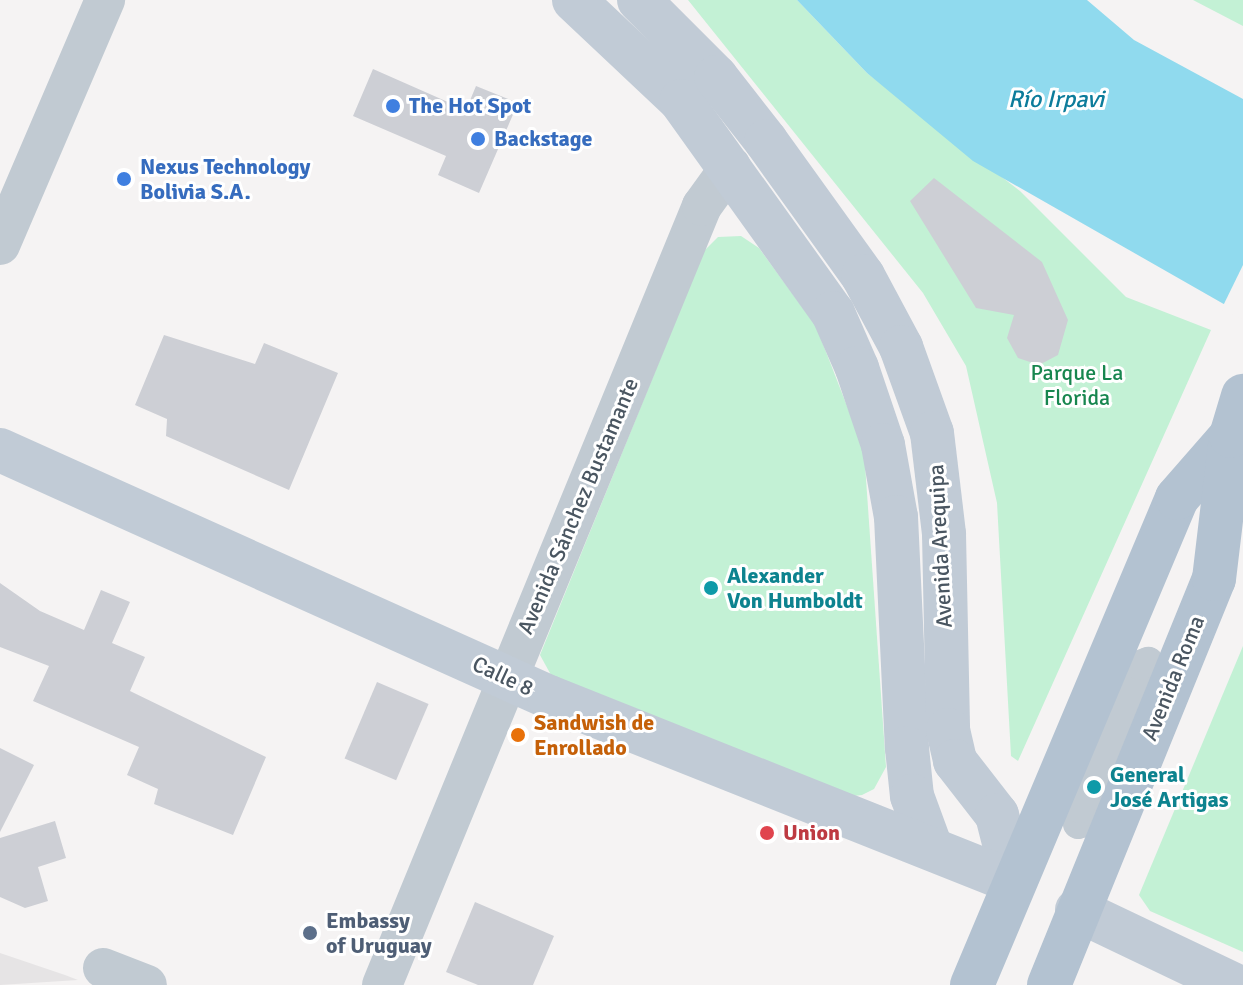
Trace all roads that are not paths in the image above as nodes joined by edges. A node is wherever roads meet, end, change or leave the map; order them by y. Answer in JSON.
{"nodes":[{"id":1,"x":105,"y":0,"type":"edge"},
{"id":2,"x":574,"y":0,"type":"edge"},
{"id":3,"x":639,"y":0,"type":"edge"},
{"id":4,"x":731,"y":166,"type":"junction"},
{"id":5,"x":0,"y":245,"type":"edge"},
{"id":6,"x":1237,"y":416,"type":"edge"},
{"id":7,"x":0,"y":450,"type":"edge"},
{"id":8,"x":507,"y":677,"type":"junction"},
{"id":9,"x":931,"y":848,"type":"junction"},
{"id":10,"x":1014,"y":882,"type":"junction"},
{"id":11,"x":1077,"y":910,"type":"junction"},
{"id":12,"x":103,"y":968,"type":"dead end"},
{"id":13,"x":147,"y":985,"type":"edge"},
{"id":14,"x":382,"y":985,"type":"edge"},
{"id":15,"x":972,"y":985,"type":"edge"},
{"id":16,"x":1049,"y":985,"type":"edge"},
{"id":17,"x":1234,"y":985,"type":"edge"}],
"edges":[{"from":1,"to":5,"type":"street"},
{"from":2,"to":4,"type":"main road","name":"Avenida Arequipa"},
{"from":3,"to":10,"type":"main road","name":"Avenida Arequipa"},
{"from":4,"to":8,"type":"street","name":"Avenida Sánchez Bustamante"},
{"from":4,"to":9,"type":"main road","name":"Avenida Arequipa"},
{"from":6,"to":10,"type":"main road","name":"Avenida Roma"},
{"from":6,"to":11,"type":"main road","name":"Avenida Roma"},
{"from":7,"to":8,"type":"main road","name":"Calle 8"},
{"from":8,"to":9,"type":"main road","name":"Calle 8"},
{"from":8,"to":14,"type":"street","name":"Avenida Sánchez Bustamante"},
{"from":9,"to":10,"type":"main road","name":"Calle 8"},
{"from":10,"to":11,"type":"main road"},
{"from":10,"to":15,"type":"main road","name":"Avenida Roma"},
{"from":11,"to":16,"type":"main road","name":"Avenida Roma"},
{"from":11,"to":17,"type":"main road"},
{"from":12,"to":13,"type":"street"}]}
